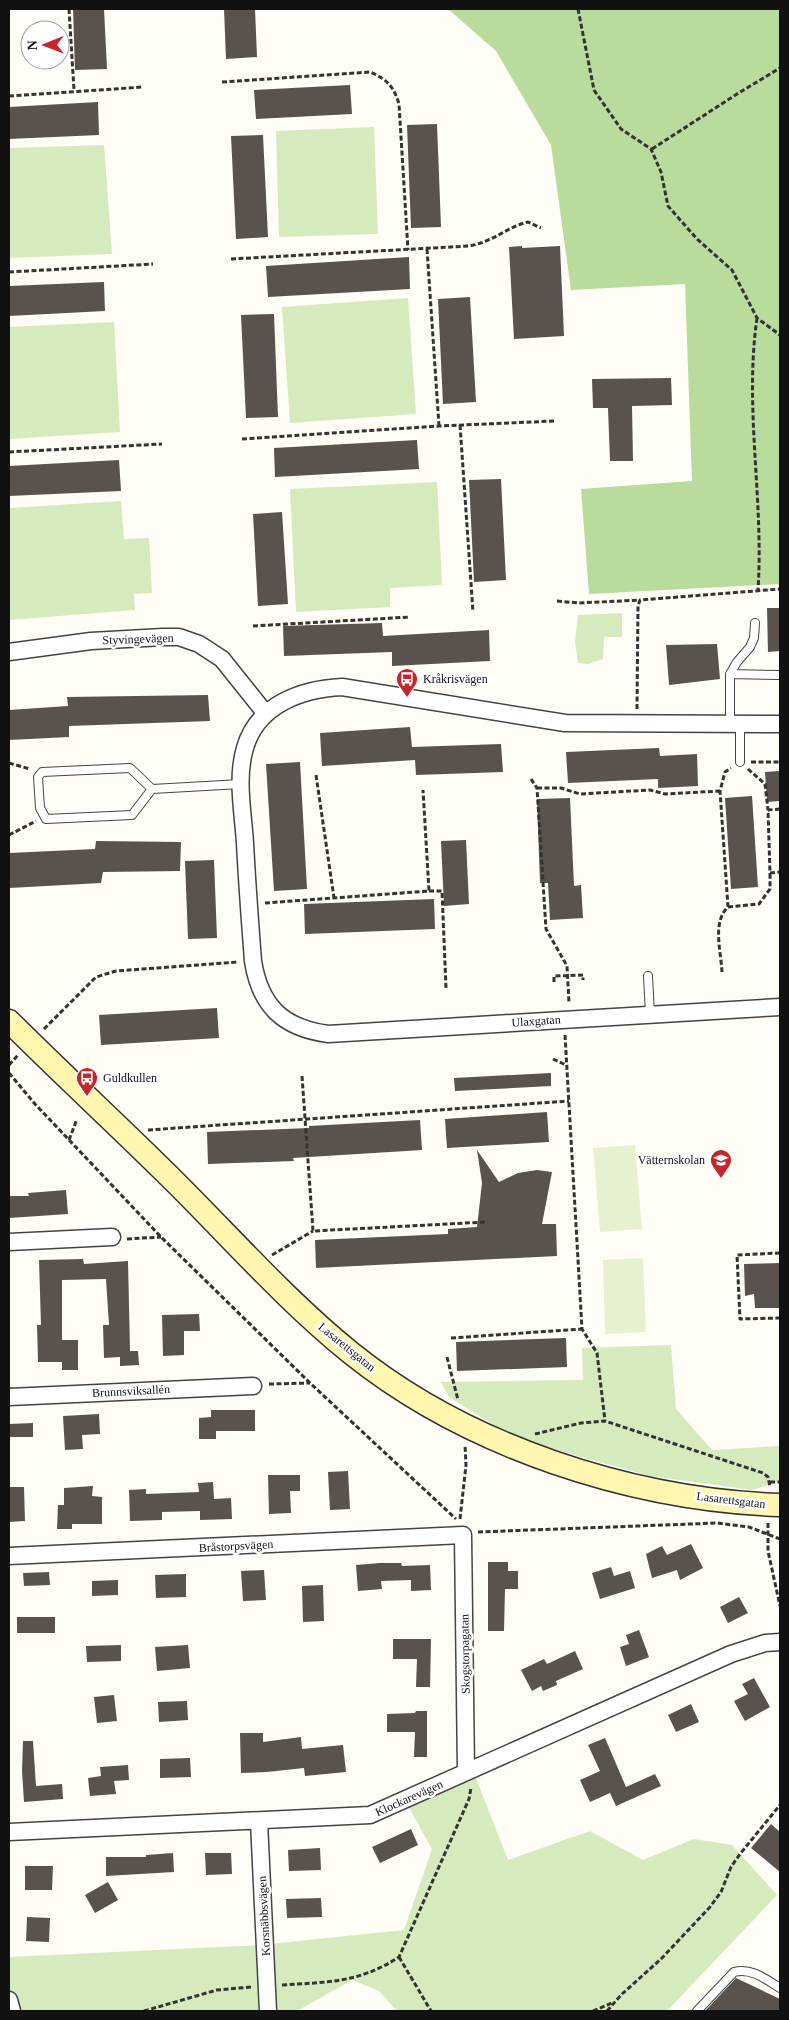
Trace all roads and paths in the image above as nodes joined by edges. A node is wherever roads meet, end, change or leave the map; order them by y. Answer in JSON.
{"nodes":[{"id":1,"x":69,"y":9,"type":"edge"},
{"id":2,"x":578,"y":9,"type":"edge"},
{"id":3,"x":780,"y":68,"type":"edge"},
{"id":4,"x":222,"y":82,"type":"dead end"},
{"id":5,"x":143,"y":87,"type":"dead end"},
{"id":6,"x":74,"y":90,"type":"junction"},
{"id":7,"x":9,"y":96,"type":"edge"},
{"id":8,"x":651,"y":149,"type":"junction"},
{"id":9,"x":541,"y":228,"type":"dead end"},
{"id":10,"x":428,"y":249,"type":"junction"},
{"id":11,"x":408,"y":250,"type":"junction"},
{"id":12,"x":231,"y":260,"type":"dead end"},
{"id":13,"x":153,"y":264,"type":"dead end"},
{"id":14,"x":9,"y":272,"type":"edge"},
{"id":15,"x":757,"y":318,"type":"junction"},
{"id":16,"x":780,"y":335,"type":"edge"},
{"id":17,"x":555,"y":421,"type":"dead end"},
{"id":18,"x":460,"y":425,"type":"junction"},
{"id":19,"x":439,"y":426,"type":"junction"},
{"id":20,"x":242,"y":439,"type":"dead end"},
{"id":21,"x":162,"y":444,"type":"dead end"},
{"id":22,"x":9,"y":452,"type":"edge"},
{"id":23,"x":780,"y":589,"type":"edge"},
{"id":24,"x":758,"y":590,"type":"junction"},
{"id":25,"x":640,"y":600,"type":"junction"},
{"id":26,"x":557,"y":601,"type":"dead end"},
{"id":27,"x":473,"y":612,"type":"dead end"},
{"id":28,"x":410,"y":617,"type":"dead end"},
{"id":29,"x":755,"y":623,"type":"dead end"},
{"id":30,"x":253,"y":626,"type":"dead end"},
{"id":31,"x":9,"y":652,"type":"edge"},
{"id":32,"x":730,"y":674,"type":"junction"},
{"id":33,"x":780,"y":675,"type":"edge"},
{"id":34,"x":266,"y":714,"type":"junction"},
{"id":35,"x":636,"y":724,"type":"junction"},
{"id":36,"x":735,"y":724,"type":"junction"},
{"id":37,"x":780,"y":724,"type":"edge"},
{"id":38,"x":740,"y":762,"type":"junction"},
{"id":39,"x":780,"y":762,"type":"edge"},
{"id":40,"x":9,"y":763,"type":"edge"},
{"id":41,"x":42,"y":772,"type":"junction"},
{"id":42,"x":316,"y":775,"type":"dead end"},
{"id":43,"x":531,"y":779,"type":"dead end"},
{"id":44,"x":241,"y":784,"type":"junction"},
{"id":45,"x":537,"y":788,"type":"junction"},
{"id":46,"x":152,"y":789,"type":"junction"},
{"id":47,"x":423,"y":790,"type":"dead end"},
{"id":48,"x":720,"y":791,"type":"junction"},
{"id":49,"x":780,"y":809,"type":"edge"},
{"id":50,"x":768,"y":810,"type":"junction"},
{"id":51,"x":45,"y":816,"type":"junction"},
{"id":52,"x":9,"y":835,"type":"edge"},
{"id":53,"x":780,"y":872,"type":"edge"},
{"id":54,"x":770,"y":873,"type":"junction"},
{"id":55,"x":429,"y":891,"type":"junction"},
{"id":56,"x":334,"y":898,"type":"junction"},
{"id":57,"x":249,"y":904,"type":"junction"},
{"id":58,"x":728,"y":906,"type":"junction"},
{"id":59,"x":253,"y":961,"type":"junction"},
{"id":60,"x":722,"y":972,"type":"dead end"},
{"id":61,"x":568,"y":976,"type":"junction"},
{"id":62,"x":648,"y":976,"type":"dead end"},
{"id":63,"x":583,"y":980,"type":"dead end"},
{"id":64,"x":554,"y":982,"type":"dead end"},
{"id":65,"x":446,"y":988,"type":"dead end"},
{"id":66,"x":780,"y":1007,"type":"edge"},
{"id":67,"x":650,"y":1014,"type":"junction"},
{"id":68,"x":567,"y":1019,"type":"junction"},
{"id":69,"x":9,"y":1022,"type":"edge"},
{"id":70,"x":30,"y":1043,"type":"junction"},
{"id":71,"x":554,"y":1059,"type":"dead end"},
{"id":72,"x":9,"y":1065,"type":"edge"},
{"id":73,"x":567,"y":1065,"type":"junction"},
{"id":74,"x":9,"y":1073,"type":"edge"},
{"id":75,"x":302,"y":1076,"type":"dead end"},
{"id":76,"x":569,"y":1101,"type":"junction"},
{"id":77,"x":304,"y":1118,"type":"junction"},
{"id":78,"x":77,"y":1119,"type":"dead end"},
{"id":79,"x":145,"y":1130,"type":"dead end"},
{"id":80,"x":70,"y":1140,"type":"junction"},
{"id":81,"x":486,"y":1222,"type":"dead end"},
{"id":82,"x":313,"y":1231,"type":"junction"},
{"id":83,"x":112,"y":1237,"type":"joint"},
{"id":84,"x":161,"y":1237,"type":"junction"},
{"id":85,"x":9,"y":1242,"type":"edge"},
{"id":86,"x":780,"y":1253,"type":"edge"},
{"id":87,"x":257,"y":1264,"type":"junction"},
{"id":88,"x":780,"y":1318,"type":"edge"},
{"id":89,"x":582,"y":1329,"type":"junction"},
{"id":90,"x":452,"y":1338,"type":"dead end"},
{"id":91,"x":310,"y":1383,"type":"junction"},
{"id":92,"x":253,"y":1386,"type":"joint"},
{"id":93,"x":9,"y":1396,"type":"edge"},
{"id":94,"x":605,"y":1421,"type":"junction"},
{"id":95,"x":520,"y":1449,"type":"junction"},
{"id":96,"x":770,"y":1482,"type":"junction"},
{"id":97,"x":780,"y":1482,"type":"edge"},
{"id":98,"x":774,"y":1505,"type":"edge"},
{"id":99,"x":464,"y":1530,"type":"junction"},
{"id":100,"x":767,"y":1535,"type":"junction"},
{"id":101,"x":780,"y":1539,"type":"edge"},
{"id":102,"x":9,"y":1556,"type":"edge"},
{"id":103,"x":780,"y":1606,"type":"edge"},
{"id":104,"x":780,"y":1642,"type":"edge"},
{"id":105,"x":469,"y":1771,"type":"junction"},
{"id":106,"x":780,"y":1805,"type":"edge"},
{"id":107,"x":259,"y":1822,"type":"junction"},
{"id":108,"x":9,"y":1832,"type":"edge"},
{"id":109,"x":399,"y":1957,"type":"junction"},
{"id":110,"x":267,"y":1986,"type":"junction"},
{"id":111,"x":780,"y":1988,"type":"edge"},
{"id":112,"x":9,"y":2000,"type":"edge"},
{"id":113,"x":612,"y":2003,"type":"junction"},
{"id":114,"x":12,"y":2011,"type":"edge"},
{"id":115,"x":144,"y":2011,"type":"edge"},
{"id":116,"x":268,"y":2011,"type":"edge"},
{"id":117,"x":432,"y":2011,"type":"edge"},
{"id":118,"x":593,"y":2011,"type":"edge"},
{"id":119,"x":607,"y":2011,"type":"edge"},
{"id":120,"x":697,"y":2011,"type":"edge"}],
"edges":[{"from":1,"to":6,"type":"path"},
{"from":2,"to":8,"type":"path"},
{"from":3,"to":8,"type":"path"},
{"from":4,"to":11,"type":"path"},
{"from":5,"to":6,"type":"path"},
{"from":6,"to":7,"type":"path"},
{"from":8,"to":15,"type":"path"},
{"from":9,"to":10,"type":"path"},
{"from":10,"to":11,"type":"path"},
{"from":10,"to":19,"type":"path"},
{"from":11,"to":12,"type":"path"},
{"from":13,"to":14,"type":"path"},
{"from":15,"to":16,"type":"path"},
{"from":15,"to":24,"type":"path"},
{"from":17,"to":18,"type":"path"},
{"from":18,"to":19,"type":"path"},
{"from":18,"to":27,"type":"path"},
{"from":19,"to":20,"type":"path"},
{"from":21,"to":22,"type":"path"},
{"from":23,"to":24,"type":"path"},
{"from":24,"to":25,"type":"path"},
{"from":25,"to":26,"type":"path"},
{"from":25,"to":35,"type":"path"},
{"from":28,"to":30,"type":"path"},
{"from":29,"to":32,"type":"lane"},
{"from":31,"to":34,"type":"street","name":"Styvingevägen"},
{"from":32,"to":33,"type":"lane"},
{"from":32,"to":36,"type":"lane"},
{"from":34,"to":35,"type":"street"},
{"from":34,"to":44,"type":"street"},
{"from":35,"to":36,"type":"street"},
{"from":36,"to":37,"type":"street"},
{"from":36,"to":38,"type":"lane"},
{"from":38,"to":39,"type":"path"},
{"from":38,"to":48,"type":"path"},
{"from":38,"to":50,"type":"path"},
{"from":40,"to":41,"type":"path"},
{"from":41,"to":46,"type":"lane"},
{"from":41,"to":51,"type":"lane"},
{"from":42,"to":56,"type":"path"},
{"from":43,"to":45,"type":"path"},
{"from":44,"to":46,"type":"lane"},
{"from":44,"to":57,"type":"street"},
{"from":45,"to":48,"type":"path"},
{"from":45,"to":61,"type":"path"},
{"from":46,"to":51,"type":"lane"},
{"from":47,"to":55,"type":"path"},
{"from":48,"to":58,"type":"path"},
{"from":49,"to":50,"type":"path"},
{"from":50,"to":54,"type":"path"},
{"from":51,"to":52,"type":"path"},
{"from":53,"to":54,"type":"path"},
{"from":54,"to":58,"type":"path"},
{"from":55,"to":56,"type":"path"},
{"from":55,"to":65,"type":"path"},
{"from":56,"to":57,"type":"path"},
{"from":57,"to":59,"type":"street"},
{"from":58,"to":60,"type":"path"},
{"from":59,"to":68,"type":"street","name":"Ulaxgatan"},
{"from":59,"to":70,"type":"path"},
{"from":61,"to":63,"type":"path"},
{"from":61,"to":64,"type":"path"},
{"from":61,"to":68,"type":"path"},
{"from":62,"to":67,"type":"lane"},
{"from":66,"to":67,"type":"street","name":"Ulaxgatan"},
{"from":67,"to":68,"type":"street","name":"Ulaxgatan"},
{"from":68,"to":73,"type":"path"},
{"from":69,"to":70,"type":"street","name":"Lasarettsgatan"},
{"from":70,"to":72,"type":"path"},
{"from":70,"to":87,"type":"street","name":"Lasarettsgatan"},
{"from":71,"to":73,"type":"path"},
{"from":73,"to":76,"type":"path"},
{"from":74,"to":80,"type":"path"},
{"from":75,"to":77,"type":"path"},
{"from":76,"to":77,"type":"path"},
{"from":76,"to":89,"type":"path"},
{"from":77,"to":79,"type":"path"},
{"from":77,"to":82,"type":"path"},
{"from":78,"to":80,"type":"path"},
{"from":80,"to":84,"type":"path"},
{"from":81,"to":82,"type":"path"},
{"from":82,"to":87,"type":"path"},
{"from":83,"to":84,"type":"path"},
{"from":83,"to":85,"type":"street"},
{"from":84,"to":91,"type":"path"},
{"from":86,"to":88,"type":"path"},
{"from":87,"to":95,"type":"street","name":"Lasarettsgatan"},
{"from":89,"to":90,"type":"path"},
{"from":89,"to":94,"type":"path"},
{"from":91,"to":92,"type":"path"},
{"from":91,"to":99,"type":"path"},
{"from":92,"to":93,"type":"street","name":"Brunnsviksallén"},
{"from":94,"to":95,"type":"path"},
{"from":94,"to":96,"type":"path"},
{"from":95,"to":98,"type":"street","name":"Lasarettsgatan"},
{"from":96,"to":97,"type":"path"},
{"from":96,"to":98,"type":"path"},
{"from":98,"to":100,"type":"path"},
{"from":99,"to":100,"type":"path"},
{"from":99,"to":102,"type":"street","name":"Bråstorpsvägen"},
{"from":99,"to":105,"type":"street","name":"Skogstorpagatan"},
{"from":100,"to":101,"type":"path"},
{"from":100,"to":103,"type":"path"},
{"from":104,"to":105,"type":"street","name":"Klockarevägen"},
{"from":105,"to":107,"type":"street","name":"Klockarevägen"},
{"from":105,"to":109,"type":"path"},
{"from":106,"to":113,"type":"path"},
{"from":107,"to":108,"type":"street","name":"Klockarevägen"},
{"from":107,"to":110,"type":"street","name":"Korsnäbbsvägen"},
{"from":109,"to":110,"type":"path"},
{"from":109,"to":117,"type":"path"},
{"from":110,"to":115,"type":"path"},
{"from":110,"to":116,"type":"street","name":"Korsnäbbsvägen"},
{"from":111,"to":120,"type":"lane"},
{"from":112,"to":114,"type":"street"},
{"from":113,"to":118,"type":"path"},
{"from":113,"to":119,"type":"path"}]}
